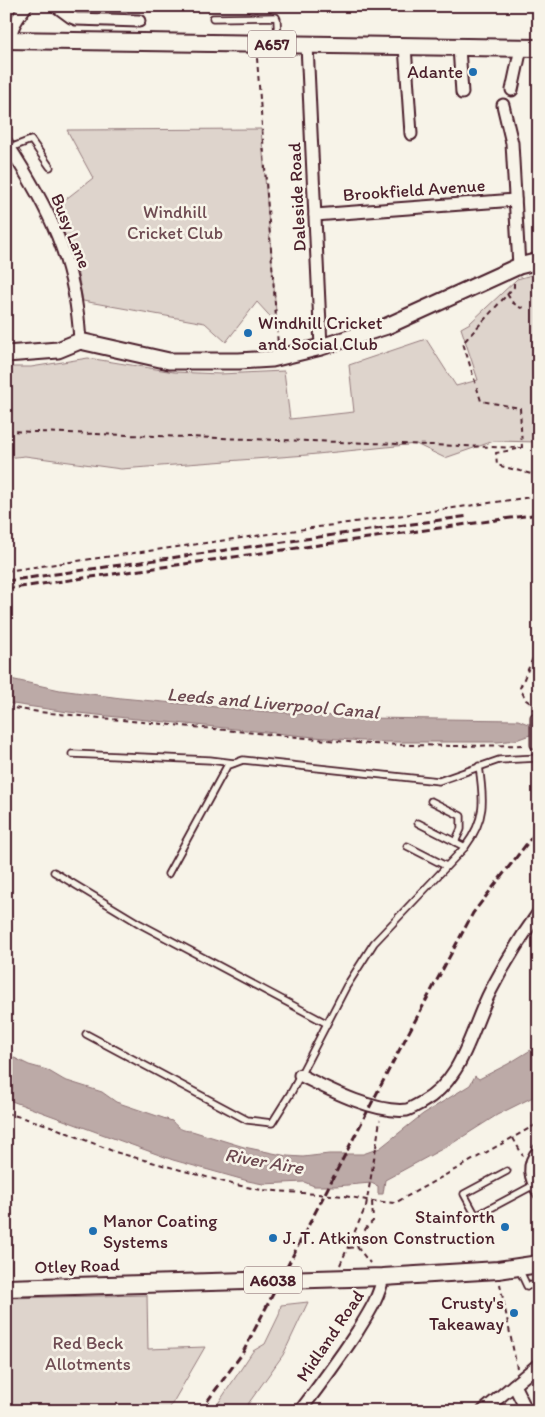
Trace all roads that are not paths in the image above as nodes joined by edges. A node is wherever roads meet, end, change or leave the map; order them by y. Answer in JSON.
{"nodes":[{"id":1,"x":26,"y":6,"type":"edge"},
{"id":2,"x":56,"y":6,"type":"edge"},
{"id":3,"x":212,"y":18,"type":"dead end"},
{"id":4,"x":139,"y":20,"type":"dead end"},
{"id":5,"x":8,"y":40,"type":"edge"},
{"id":6,"x":278,"y":44,"type":"junction"},
{"id":7,"x":307,"y":45,"type":"junction"},
{"id":8,"x":405,"y":46,"type":"junction"},
{"id":9,"x":459,"y":47,"type":"junction"},
{"id":10,"x":521,"y":48,"type":"junction"},
{"id":11,"x":539,"y":48,"type":"edge"},
{"id":12,"x":512,"y":90,"type":"dead end"},
{"id":13,"x":462,"y":93,"type":"dead end"},
{"id":14,"x":503,"y":105,"type":"dead end"},
{"id":15,"x":411,"y":134,"type":"dead end"},
{"id":16,"x":8,"y":145,"type":"edge"},
{"id":17,"x":50,"y":167,"type":"dead end"},
{"id":18,"x":514,"y":200,"type":"junction"},
{"id":19,"x":315,"y":215,"type":"junction"},
{"id":20,"x":539,"y":261,"type":"edge"},
{"id":21,"x":516,"y":267,"type":"junction"},
{"id":22,"x":80,"y":341,"type":"junction"},
{"id":23,"x":321,"y":347,"type":"junction"},
{"id":24,"x":6,"y":354,"type":"edge"},
{"id":25,"x":534,"y":717,"type":"road end"},
{"id":26,"x":534,"y":745,"type":"road end"},
{"id":27,"x":72,"y":754,"type":"dead end"},
{"id":28,"x":539,"y":758,"type":"edge"},
{"id":29,"x":236,"y":763,"type":"junction"},
{"id":30,"x":479,"y":766,"type":"junction"},
{"id":31,"x":431,"y":800,"type":"dead end"},
{"id":32,"x":418,"y":823,"type":"dead end"},
{"id":33,"x":455,"y":842,"type":"junction"},
{"id":34,"x":407,"y":846,"type":"dead end"},
{"id":35,"x":465,"y":848,"type":"junction"},
{"id":36,"x":446,"y":866,"type":"junction"},
{"id":37,"x":54,"y":872,"type":"dead end"},
{"id":38,"x":168,"y":874,"type":"dead end"},
{"id":39,"x":539,"y":912,"type":"edge"},
{"id":40,"x":326,"y":1023,"type":"junction"},
{"id":41,"x":86,"y":1034,"type":"dead end"},
{"id":42,"x":300,"y":1075,"type":"junction"},
{"id":43,"x":539,"y":1150,"type":"edge"},
{"id":44,"x":507,"y":1171,"type":"dead end"},
{"id":45,"x":536,"y":1189,"type":"edge"},
{"id":46,"x":539,"y":1264,"type":"edge"},
{"id":47,"x":518,"y":1267,"type":"junction"},
{"id":48,"x":378,"y":1277,"type":"junction"},
{"id":49,"x":539,"y":1284,"type":"edge"},
{"id":50,"x":6,"y":1288,"type":"edge"},
{"id":51,"x":539,"y":1364,"type":"edge"},
{"id":52,"x":518,"y":1382,"type":"junction"},
{"id":53,"x":300,"y":1411,"type":"edge"},
{"id":54,"x":483,"y":1411,"type":"edge"},
{"id":55,"x":527,"y":1411,"type":"edge"}],
"edges":[{"from":1,"to":5,"type":"street"},
{"from":2,"to":4,"type":"street"},
{"from":3,"to":6,"type":"lane"},
{"from":5,"to":6,"type":"main road","number":"A657"},
{"from":6,"to":7,"type":"main road","number":"A657"},
{"from":7,"to":8,"type":"main road","number":"A657"},
{"from":7,"to":19,"type":"street","name":"Daleside Road"},
{"from":8,"to":9,"type":"main road","number":"A657"},
{"from":8,"to":15,"type":"street"},
{"from":9,"to":10,"type":"main road","number":"A657"},
{"from":9,"to":13,"type":"street"},
{"from":10,"to":11,"type":"main road","number":"A657"},
{"from":10,"to":12,"type":"street"},
{"from":14,"to":18,"type":"street"},
{"from":16,"to":17,"type":"lane"},
{"from":16,"to":22,"type":"street","name":"Busy Lane"},
{"from":18,"to":19,"type":"street","name":"Brookfield Avenue"},
{"from":18,"to":21,"type":"street"},
{"from":19,"to":23,"type":"street","name":"Daleside Road"},
{"from":20,"to":21,"type":"street"},
{"from":21,"to":23,"type":"street"},
{"from":22,"to":23,"type":"street"},
{"from":22,"to":24,"type":"street"},
{"from":25,"to":26,"type":"lane"},
{"from":27,"to":29,"type":"lane"},
{"from":28,"to":30,"type":"lane"},
{"from":29,"to":30,"type":"lane"},
{"from":29,"to":38,"type":"lane"},
{"from":30,"to":35,"type":"lane"},
{"from":31,"to":33,"type":"lane"},
{"from":32,"to":33,"type":"lane"},
{"from":33,"to":35,"type":"lane"},
{"from":34,"to":36,"type":"lane"},
{"from":35,"to":36,"type":"lane"},
{"from":36,"to":40,"type":"lane"},
{"from":37,"to":40,"type":"lane"},
{"from":39,"to":42,"type":"street"},
{"from":40,"to":42,"type":"lane"},
{"from":41,"to":42,"type":"lane"},
{"from":43,"to":45,"type":"street"},
{"from":44,"to":45,"type":"lane"},
{"from":46,"to":47,"type":"main road","name":"Otley Road","number":"A6038"},
{"from":47,"to":48,"type":"main road","name":"Otley Road","number":"A6038"},
{"from":47,"to":49,"type":"lane"},
{"from":48,"to":50,"type":"main road","name":"Otley Road","number":"A6038"},
{"from":48,"to":53,"type":"street","name":"Midland Road"},
{"from":51,"to":52,"type":"street"},
{"from":52,"to":54,"type":"street"},
{"from":52,"to":55,"type":"street"}]}
